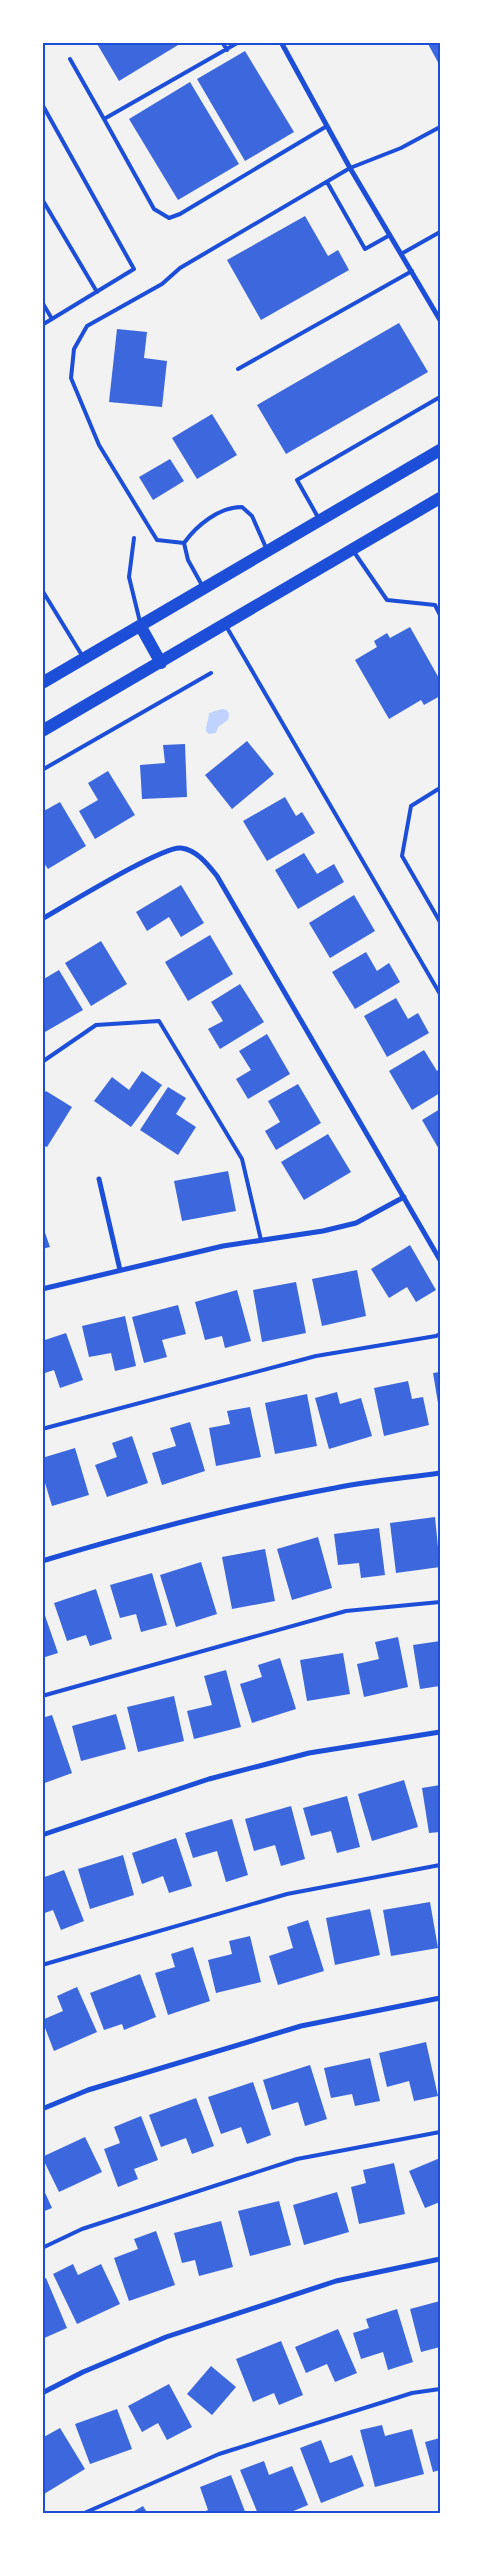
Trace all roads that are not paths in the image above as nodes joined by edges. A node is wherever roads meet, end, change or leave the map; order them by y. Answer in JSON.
{"nodes":[{"id":1,"x":222,"y":42,"type":"edge"},
{"id":2,"x":239,"y":42,"type":"edge"},
{"id":3,"x":281,"y":42,"type":"edge"},
{"id":4,"x":226,"y":50,"type":"junction"},
{"id":5,"x":70,"y":59,"type":"dead end"},
{"id":6,"x":42,"y":104,"type":"edge"},
{"id":7,"x":104,"y":119,"type":"junction"},
{"id":8,"x":327,"y":126,"type":"junction"},
{"id":9,"x":440,"y":127,"type":"edge"},
{"id":10,"x":350,"y":168,"type":"junction"},
{"id":11,"x":327,"y":182,"type":"junction"},
{"id":12,"x":42,"y":199,"type":"edge"},
{"id":13,"x":440,"y":232,"type":"edge"},
{"id":14,"x":390,"y":235,"type":"junction"},
{"id":15,"x":401,"y":254,"type":"junction"},
{"id":16,"x":412,"y":272,"type":"junction"},
{"id":17,"x":97,"y":292,"type":"junction"},
{"id":18,"x":42,"y":302,"type":"edge"},
{"id":19,"x":52,"y":319,"type":"junction"},
{"id":20,"x":440,"y":320,"type":"edge"},
{"id":21,"x":42,"y":325,"type":"edge"},
{"id":22,"x":238,"y":369,"type":"dead end"},
{"id":23,"x":440,"y":397,"type":"edge"},
{"id":24,"x":440,"y":450,"type":"edge"},
{"id":25,"x":440,"y":498,"type":"edge"},
{"id":26,"x":320,"y":521,"type":"junction"},
{"id":27,"x":134,"y":538,"type":"dead end"},
{"id":28,"x":184,"y":542,"type":"junction"},
{"id":29,"x":352,"y":550,"type":"junction"},
{"id":30,"x":268,"y":552,"type":"junction"},
{"id":31,"x":42,"y":590,"type":"edge"},
{"id":32,"x":204,"y":590,"type":"junction"},
{"id":33,"x":440,"y":615,"type":"edge"},
{"id":34,"x":225,"y":624,"type":"junction"},
{"id":35,"x":141,"y":627,"type":"junction"},
{"id":36,"x":84,"y":659,"type":"junction"},
{"id":37,"x":161,"y":662,"type":"junction"},
{"id":38,"x":211,"y":673,"type":"dead end"},
{"id":39,"x":42,"y":684,"type":"edge"},
{"id":40,"x":42,"y":731,"type":"edge"},
{"id":41,"x":42,"y":770,"type":"edge"},
{"id":42,"x":440,"y":788,"type":"edge"},
{"id":43,"x":42,"y":919,"type":"edge"},
{"id":44,"x":440,"y":922,"type":"edge"},
{"id":45,"x":440,"y":994,"type":"edge"},
{"id":46,"x":42,"y":1062,"type":"edge"},
{"id":47,"x":99,"y":1179,"type":"dead end"},
{"id":48,"x":404,"y":1197,"type":"junction"},
{"id":49,"x":261,"y":1240,"type":"junction"},
{"id":50,"x":440,"y":1260,"type":"edge"},
{"id":51,"x":120,"y":1270,"type":"junction"},
{"id":52,"x":42,"y":1288,"type":"edge"},
{"id":53,"x":440,"y":1334,"type":"edge"},
{"id":54,"x":42,"y":1429,"type":"edge"},
{"id":55,"x":440,"y":1473,"type":"edge"},
{"id":56,"x":42,"y":1561,"type":"edge"},
{"id":57,"x":440,"y":1602,"type":"edge"},
{"id":58,"x":42,"y":1696,"type":"edge"},
{"id":59,"x":440,"y":1732,"type":"edge"},
{"id":60,"x":42,"y":1835,"type":"edge"},
{"id":61,"x":440,"y":1865,"type":"edge"},
{"id":62,"x":42,"y":1966,"type":"edge"},
{"id":63,"x":440,"y":1998,"type":"edge"},
{"id":64,"x":42,"y":2108,"type":"edge"},
{"id":65,"x":440,"y":2132,"type":"edge"},
{"id":66,"x":42,"y":2248,"type":"edge"},
{"id":67,"x":440,"y":2259,"type":"edge"},
{"id":68,"x":440,"y":2389,"type":"edge"},
{"id":69,"x":42,"y":2393,"type":"edge"},
{"id":70,"x":82,"y":2514,"type":"edge"}],
"edges":[{"from":1,"to":4,"type":"lane"},
{"from":2,"to":4,"type":"lane"},
{"from":3,"to":8,"type":"street"},
{"from":4,"to":7,"type":"lane"},
{"from":5,"to":7,"type":"lane"},
{"from":6,"to":17,"type":"lane"},
{"from":7,"to":8,"type":"lane"},
{"from":8,"to":10,"type":"street"},
{"from":9,"to":10,"type":"lane"},
{"from":10,"to":11,"type":"lane"},
{"from":10,"to":14,"type":"street"},
{"from":11,"to":14,"type":"lane"},
{"from":11,"to":28,"type":"lane"},
{"from":12,"to":17,"type":"lane"},
{"from":13,"to":15,"type":"lane"},
{"from":14,"to":15,"type":"street"},
{"from":15,"to":16,"type":"street"},
{"from":16,"to":20,"type":"street"},
{"from":16,"to":22,"type":"lane"},
{"from":17,"to":19,"type":"lane"},
{"from":18,"to":19,"type":"lane"},
{"from":19,"to":21,"type":"lane"},
{"from":23,"to":26,"type":"lane"},
{"from":24,"to":26,"type":"main road"},
{"from":25,"to":29,"type":"main road"},
{"from":26,"to":30,"type":"main road"},
{"from":27,"to":35,"type":"lane"},
{"from":28,"to":30,"type":"lane"},
{"from":28,"to":32,"type":"lane"},
{"from":29,"to":33,"type":"lane"},
{"from":29,"to":34,"type":"main road"},
{"from":30,"to":32,"type":"main road"},
{"from":31,"to":36,"type":"lane"},
{"from":32,"to":35,"type":"main road"},
{"from":34,"to":37,"type":"main road"},
{"from":34,"to":45,"type":"lane"},
{"from":35,"to":36,"type":"main road"},
{"from":35,"to":37,"type":"main road"},
{"from":36,"to":39,"type":"main road"},
{"from":37,"to":40,"type":"main road"},
{"from":38,"to":41,"type":"lane"},
{"from":42,"to":44,"type":"lane"},
{"from":43,"to":48,"type":"street"},
{"from":46,"to":49,"type":"lane"},
{"from":47,"to":51,"type":"street"},
{"from":48,"to":49,"type":"street"},
{"from":48,"to":50,"type":"street"},
{"from":49,"to":51,"type":"street"},
{"from":51,"to":52,"type":"street"},
{"from":53,"to":54,"type":"lane"},
{"from":55,"to":56,"type":"street"},
{"from":57,"to":58,"type":"lane"},
{"from":59,"to":60,"type":"street"},
{"from":61,"to":62,"type":"lane"},
{"from":63,"to":64,"type":"street"},
{"from":65,"to":66,"type":"lane"},
{"from":67,"to":69,"type":"street"},
{"from":68,"to":70,"type":"lane"}]}
